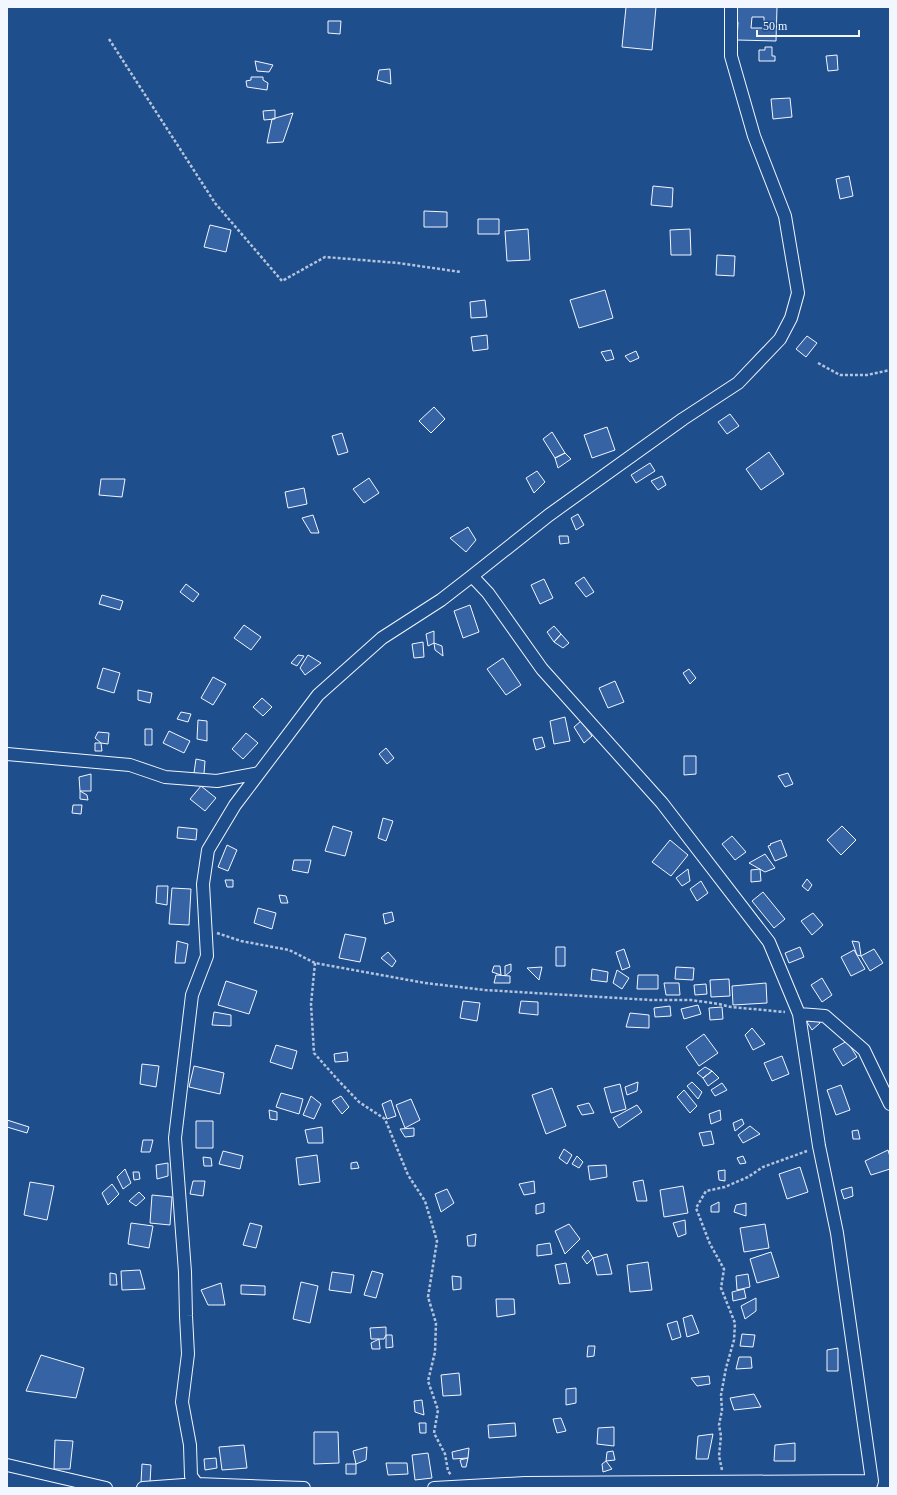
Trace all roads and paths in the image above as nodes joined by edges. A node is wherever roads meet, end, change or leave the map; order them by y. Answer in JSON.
{"nodes":[{"id":1,"x":731,"y":7,"type":"edge"},
{"id":2,"x":109,"y":40,"type":"dead end"},
{"id":3,"x":461,"y":272,"type":"dead end"},
{"id":4,"x":818,"y":364,"type":"dead end"},
{"id":5,"x":890,"y":370,"type":"edge"},
{"id":6,"x":472,"y":576,"type":"junction"},
{"id":7,"x":7,"y":754,"type":"edge"},
{"id":8,"x":260,"y":773,"type":"junction"},
{"id":9,"x":205,"y":928,"type":"junction"},
{"id":10,"x":315,"y":964,"type":"junction"},
{"id":11,"x":799,"y":1014,"type":"junction"},
{"id":12,"x":890,"y":1104,"type":"edge"},
{"id":13,"x":819,"y":1146,"type":"junction"},
{"id":14,"x":7,"y":1465,"type":"edge"},
{"id":15,"x":724,"y":1482,"type":"junction"},
{"id":16,"x":871,"y":1484,"type":"edge"},
{"id":17,"x":197,"y":1486,"type":"edge"},
{"id":18,"x":458,"y":1487,"type":"junction"},
{"id":19,"x":106,"y":1488,"type":"edge"},
{"id":20,"x":143,"y":1488,"type":"edge"},
{"id":21,"x":304,"y":1488,"type":"edge"},
{"id":22,"x":434,"y":1488,"type":"edge"}],
"edges":[{"from":1,"to":6,"type":"street"},
{"from":2,"to":3,"type":"path"},
{"from":4,"to":5,"type":"path"},
{"from":6,"to":8,"type":"street"},
{"from":6,"to":11,"type":"street"},
{"from":7,"to":8,"type":"street"},
{"from":8,"to":9,"type":"street"},
{"from":9,"to":10,"type":"path"},
{"from":9,"to":17,"type":"street"},
{"from":10,"to":11,"type":"path"},
{"from":10,"to":18,"type":"path"},
{"from":11,"to":12,"type":"street"},
{"from":11,"to":13,"type":"street"},
{"from":13,"to":15,"type":"path"},
{"from":13,"to":16,"type":"street"},
{"from":14,"to":19,"type":"street"},
{"from":15,"to":16,"type":"street"},
{"from":15,"to":18,"type":"street"},
{"from":17,"to":20,"type":"street"},
{"from":17,"to":21,"type":"street"},
{"from":18,"to":22,"type":"street"}]}
